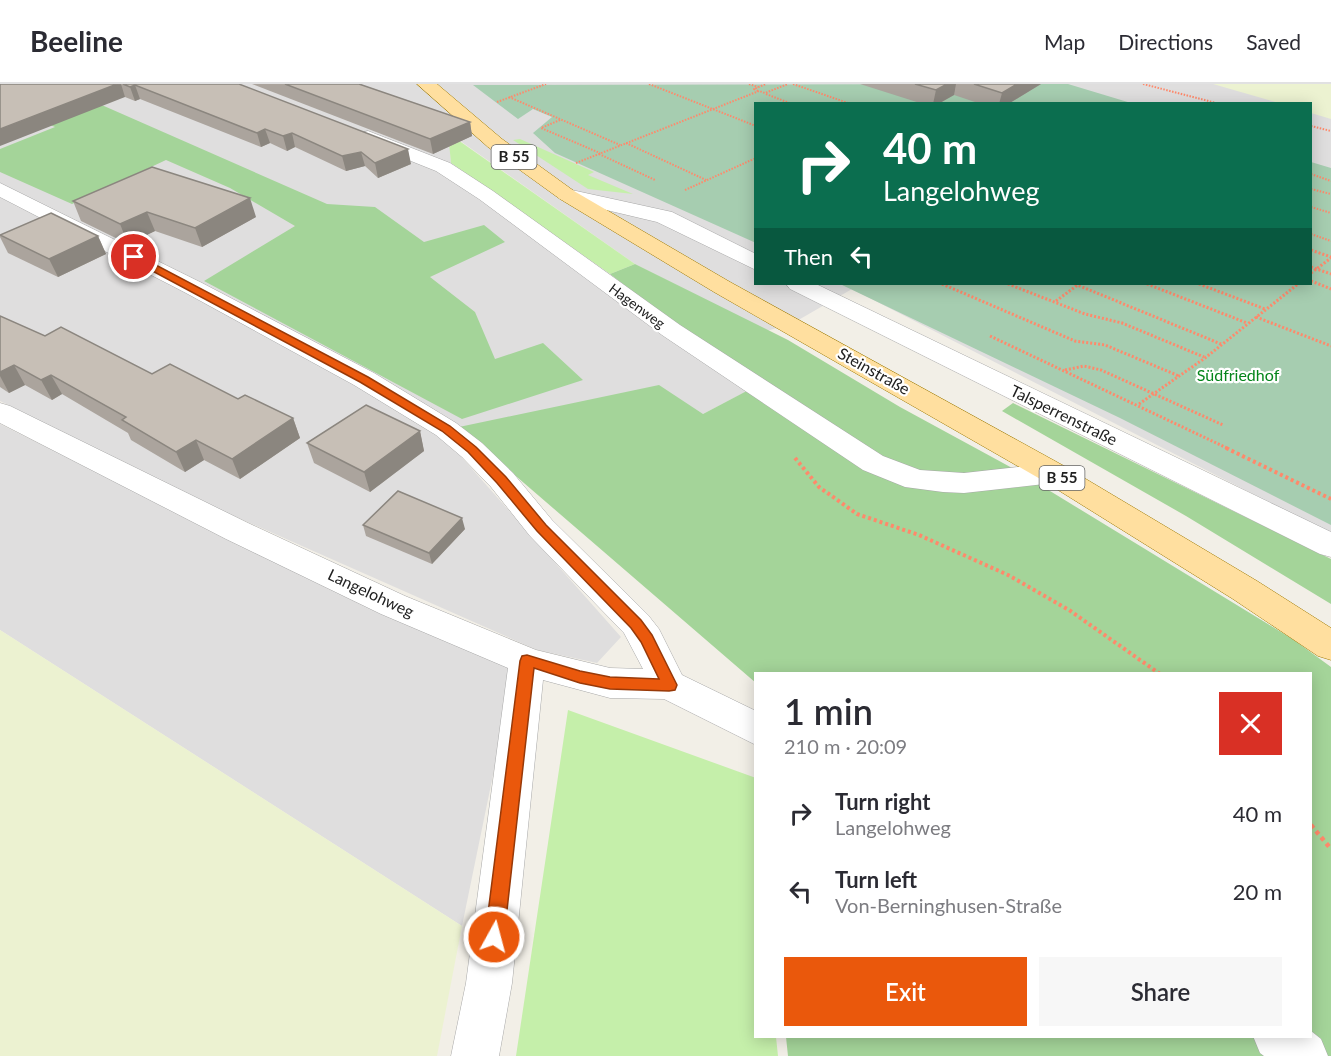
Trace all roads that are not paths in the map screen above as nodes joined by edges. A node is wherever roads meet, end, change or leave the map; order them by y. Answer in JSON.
{"nodes":[{"id":1,"x":426,"y":84,"type":"edge"},
{"id":2,"x":355,"y":133,"type":"edge"},
{"id":3,"x":0,"y":189,"type":"edge"},
{"id":4,"x":567,"y":195,"type":"junction"},
{"id":5,"x":754,"y":262,"type":"edge"},
{"id":6,"x":800,"y":285,"type":"edge"},
{"id":7,"x":0,"y":412,"type":"edge"},
{"id":8,"x":1053,"y":473,"type":"junction"},
{"id":9,"x":1331,"y":546,"type":"edge"},
{"id":10,"x":1331,"y":646,"type":"edge"},
{"id":11,"x":527,"y":661,"type":"junction"},
{"id":12,"x":669,"y":685,"type":"junction"},
{"id":13,"x":754,"y":728,"type":"edge"},
{"id":14,"x":1280,"y":1038,"type":"edge"},
{"id":15,"x":475,"y":1056,"type":"edge"},
{"id":16,"x":1304,"y":1056,"type":"edge"}],
"edges":[{"from":1,"to":4,"type":"main road","name":"Steinstraße","number":"B 55"},
{"from":2,"to":8,"type":"street","name":"Hagenweg"},
{"from":3,"to":12,"type":"street"},
{"from":4,"to":5,"type":"street"},
{"from":4,"to":8,"type":"main road","name":"Steinstraße","number":"B 55"},
{"from":6,"to":9,"type":"street","name":"Talsperrenstraße"},
{"from":7,"to":11,"type":"street","name":"Langelohweg"},
{"from":8,"to":10,"type":"main road","name":"Steinstraße","number":"B 55"},
{"from":11,"to":12,"type":"street","name":"Langelohweg"},
{"from":11,"to":15,"type":"street"},
{"from":12,"to":13,"type":"street","name":"Langelohweg"},
{"from":14,"to":16,"type":"street"}]}
